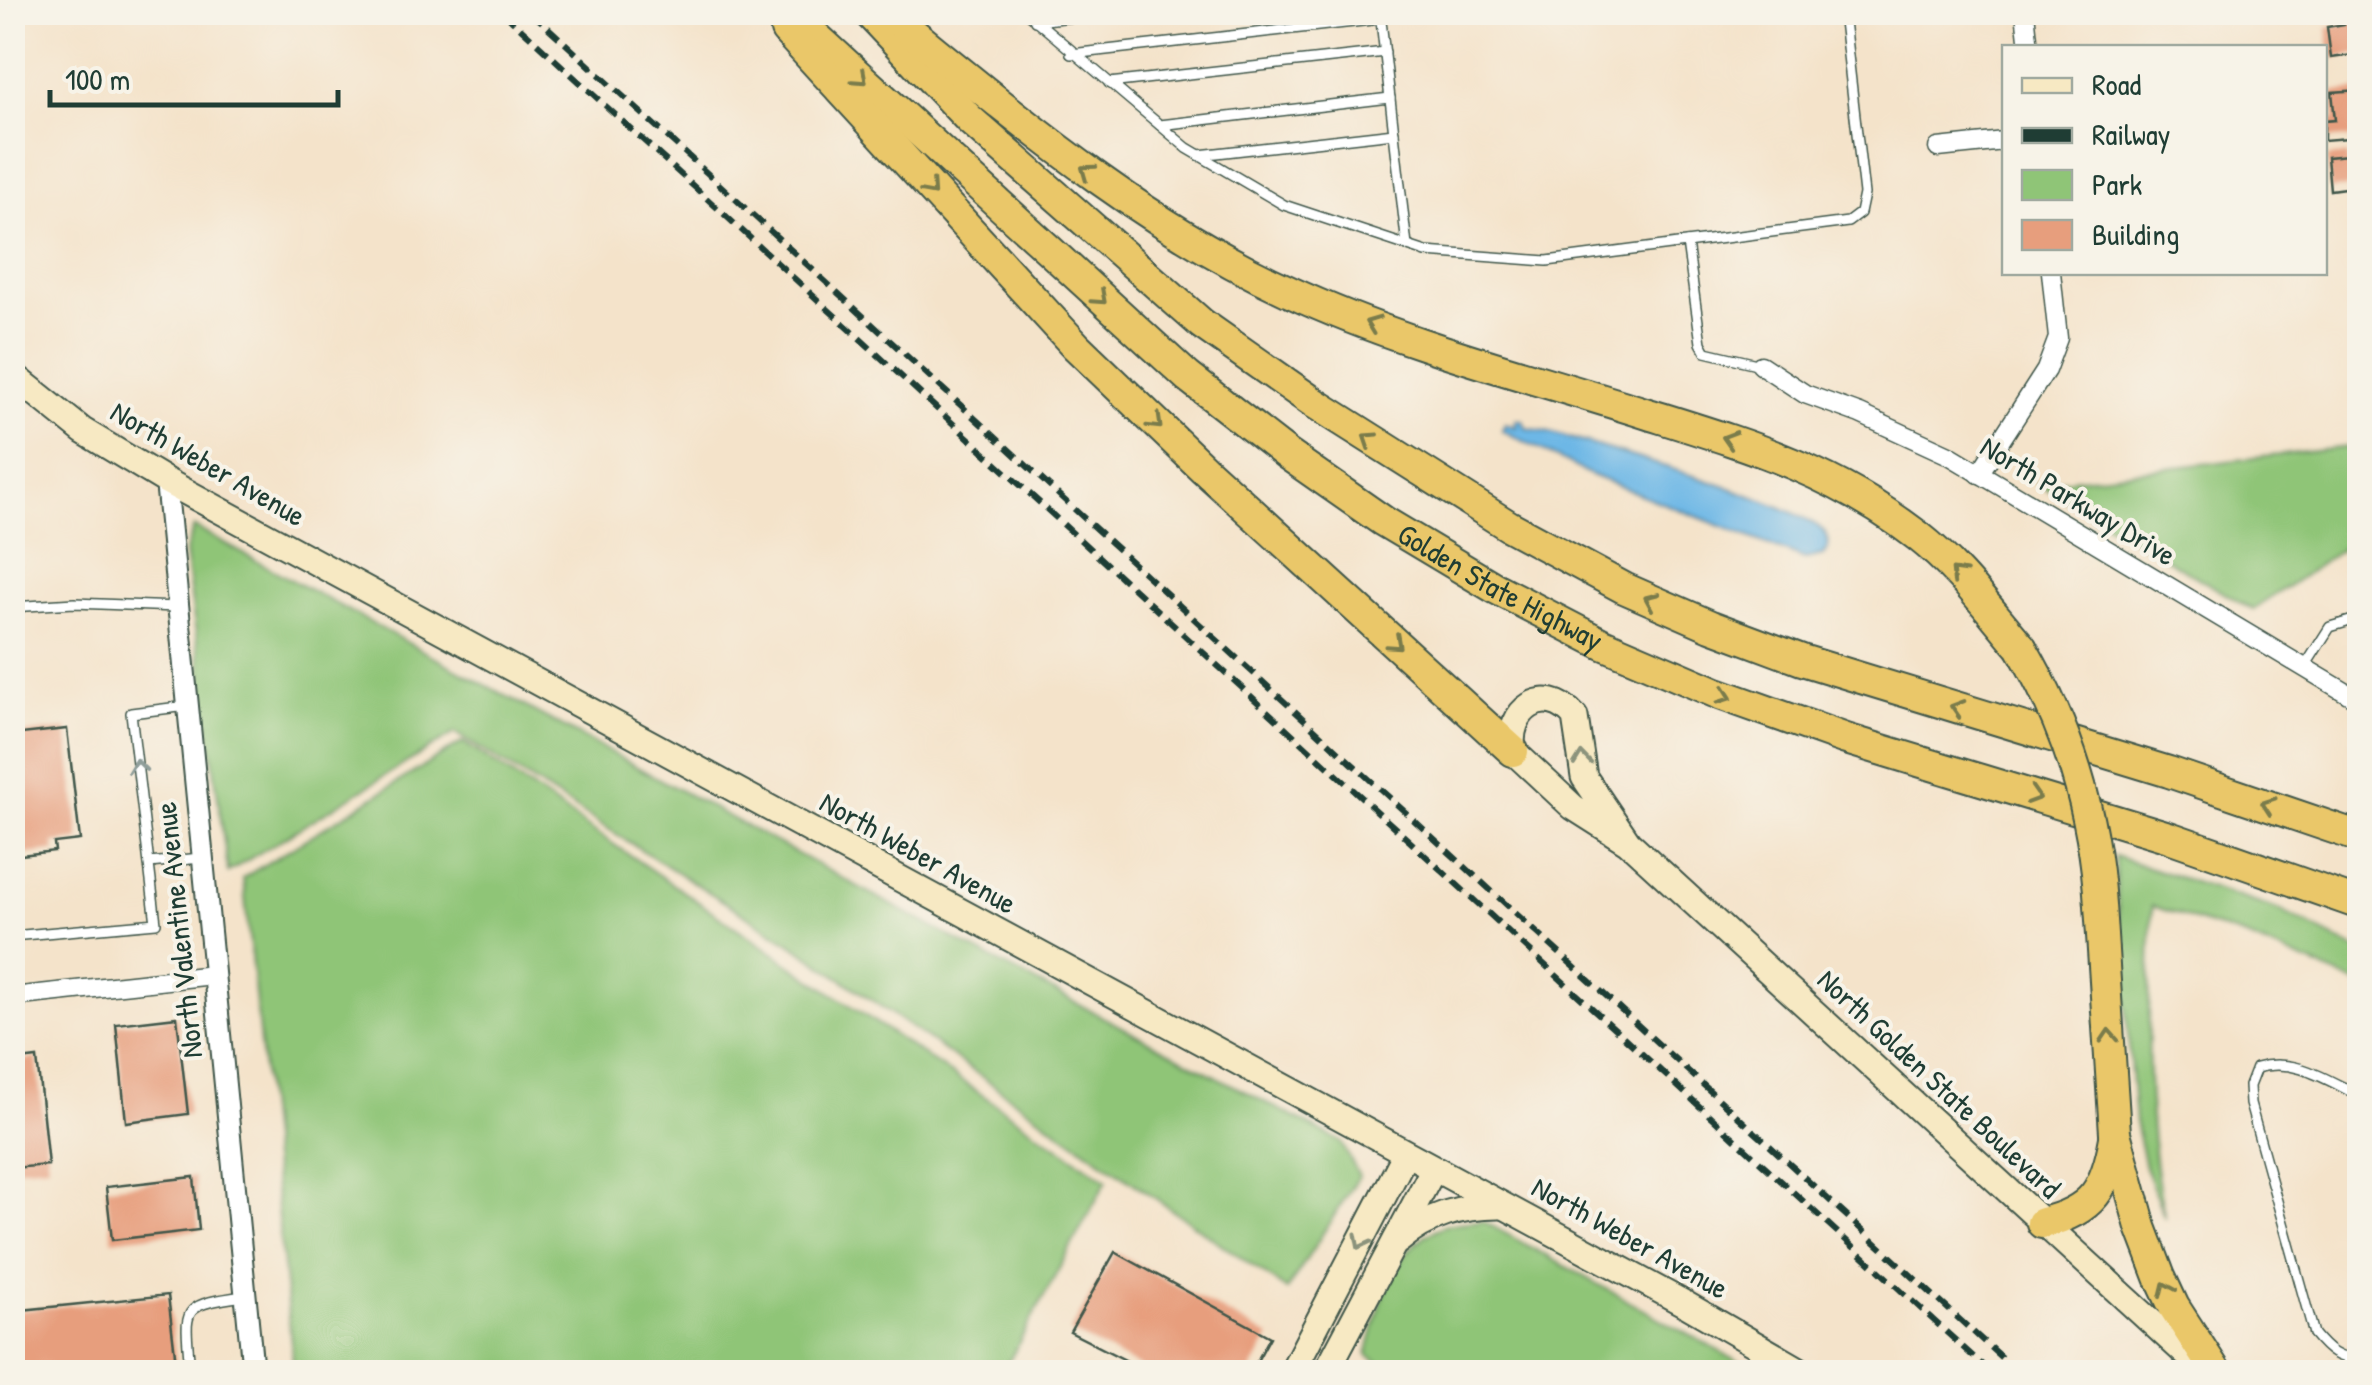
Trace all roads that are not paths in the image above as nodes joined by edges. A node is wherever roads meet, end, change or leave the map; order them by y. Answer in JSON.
{"nodes":[{"id":1,"x":772,"y":12,"type":"edge"},
{"id":2,"x":789,"y":12,"type":"edge"},
{"id":3,"x":868,"y":12,"type":"edge"},
{"id":4,"x":888,"y":12,"type":"edge"},
{"id":5,"x":1026,"y":12,"type":"edge"},
{"id":6,"x":1119,"y":12,"type":"edge"},
{"id":7,"x":1844,"y":12,"type":"edge"},
{"id":8,"x":2026,"y":12,"type":"edge"},
{"id":9,"x":1380,"y":16,"type":"edge"},
{"id":10,"x":1036,"y":22,"type":"junction"},
{"id":11,"x":2029,"y":45,"type":"edge"},
{"id":12,"x":1385,"y":52,"type":"junction"},
{"id":13,"x":1072,"y":54,"type":"junction"},
{"id":14,"x":1108,"y":84,"type":"junction"},
{"id":15,"x":1390,"y":98,"type":"junction"},
{"id":16,"x":1160,"y":126,"type":"junction"},
{"id":17,"x":1394,"y":133,"type":"junction"},
{"id":18,"x":2002,"y":141,"type":"edge"},
{"id":19,"x":1938,"y":148,"type":"dead end"},
{"id":20,"x":1199,"y":155,"type":"junction"},
{"id":21,"x":1686,"y":243,"type":"junction"},
{"id":22,"x":1407,"y":246,"type":"junction"},
{"id":23,"x":2052,"y":275,"type":"edge"},
{"id":24,"x":1761,"y":365,"type":"joint"},
{"id":25,"x":12,"y":374,"type":"edge"},
{"id":26,"x":1980,"y":474,"type":"junction"},
{"id":27,"x":166,"y":481,"type":"junction"},
{"id":28,"x":12,"y":607,"type":"edge"},
{"id":29,"x":177,"y":608,"type":"junction"},
{"id":30,"x":2360,"y":618,"type":"edge"},
{"id":31,"x":2304,"y":668,"type":"junction"},
{"id":32,"x":2360,"y":701,"type":"edge"},
{"id":33,"x":187,"y":706,"type":"junction"},
{"id":34,"x":1513,"y":751,"type":"junction"},
{"id":35,"x":2360,"y":837,"type":"edge"},
{"id":36,"x":1628,"y":842,"type":"junction"},
{"id":37,"x":202,"y":858,"type":"junction"},
{"id":38,"x":149,"y":863,"type":"junction"},
{"id":39,"x":2322,"y":890,"type":"junction"},
{"id":40,"x":2360,"y":904,"type":"edge"},
{"id":41,"x":2360,"y":925,"type":"edge"},
{"id":42,"x":12,"y":936,"type":"edge"},
{"id":43,"x":213,"y":974,"type":"junction"},
{"id":44,"x":12,"y":996,"type":"edge"},
{"id":45,"x":2360,"y":1096,"type":"edge"},
{"id":46,"x":2116,"y":1133,"type":"junction"},
{"id":47,"x":1404,"y":1155,"type":"junction"},
{"id":48,"x":1433,"y":1170,"type":"junction"},
{"id":49,"x":1503,"y":1206,"type":"junction"},
{"id":50,"x":2042,"y":1223,"type":"junction"},
{"id":51,"x":1390,"y":1247,"type":"junction"},
{"id":52,"x":244,"y":1296,"type":"junction"},
{"id":53,"x":2360,"y":1360,"type":"edge"},
{"id":54,"x":190,"y":1372,"type":"edge"},
{"id":55,"x":253,"y":1372,"type":"edge"},
{"id":56,"x":1292,"y":1372,"type":"edge"},
{"id":57,"x":1326,"y":1372,"type":"edge"},
{"id":58,"x":1803,"y":1372,"type":"edge"},
{"id":59,"x":2206,"y":1372,"type":"edge"},
{"id":60,"x":2216,"y":1372,"type":"edge"}],
"edges":[{"from":1,"to":34,"type":"highway","one_way":true},
{"from":2,"to":39,"type":"highway","name":"Golden State Highway","one_way":true},
{"from":35,"to":3,"type":"highway","name":"Golden State Highway","one_way":true},
{"from":46,"to":4,"type":"highway","one_way":true,"bridge":true},
{"from":5,"to":10,"type":"lane"},
{"from":6,"to":10,"type":"lane"},
{"from":7,"to":21,"type":"lane"},
{"from":8,"to":11,"type":"street"},
{"from":9,"to":12,"type":"lane"},
{"from":9,"to":13,"type":"lane"},
{"from":10,"to":13,"type":"lane"},
{"from":12,"to":14,"type":"lane"},
{"from":12,"to":15,"type":"lane"},
{"from":13,"to":14,"type":"lane"},
{"from":14,"to":16,"type":"lane"},
{"from":15,"to":16,"type":"lane"},
{"from":15,"to":17,"type":"lane"},
{"from":16,"to":20,"type":"lane"},
{"from":17,"to":20,"type":"lane"},
{"from":17,"to":22,"type":"lane"},
{"from":18,"to":19,"type":"street"},
{"from":20,"to":22,"type":"lane"},
{"from":21,"to":22,"type":"lane"},
{"from":21,"to":24,"type":"lane"},
{"from":23,"to":26,"type":"street"},
{"from":24,"to":26,"type":"street","name":"North Parkway Drive"},
{"from":25,"to":27,"type":"main road","name":"North Weber Avenue"},
{"from":26,"to":31,"type":"street","name":"North Parkway Drive"},
{"from":27,"to":29,"type":"street","name":"North Valentine Avenue"},
{"from":27,"to":47,"type":"main road","name":"North Weber Avenue"},
{"from":28,"to":29,"type":"lane"},
{"from":29,"to":33,"type":"street","name":"North Valentine Avenue"},
{"from":30,"to":31,"type":"lane"},
{"from":31,"to":32,"type":"street","name":"North Parkway Drive"},
{"from":33,"to":37,"type":"street","name":"North Valentine Avenue"},
{"from":38,"to":33,"type":"lane","one_way":true},
{"from":34,"to":36,"type":"main road","name":"North Golden State Boulevard"},
{"from":36,"to":34,"type":"main road","name":"North Golden State Boulevard","one_way":true},
{"from":36,"to":50,"type":"main road","name":"North Golden State Boulevard"},
{"from":37,"to":38,"type":"lane"},
{"from":37,"to":43,"type":"street","name":"North Valentine Avenue"},
{"from":38,"to":42,"type":"lane"},
{"from":39,"to":40,"type":"highway","name":"Golden State Highway"},
{"from":39,"to":41,"type":"highway"},
{"from":43,"to":44,"type":"street"},
{"from":43,"to":52,"type":"street","name":"North Valentine Avenue"},
{"from":45,"to":53,"type":"lane"},
{"from":46,"to":50,"type":"highway"},
{"from":60,"to":46,"type":"highway","one_way":true},
{"from":47,"to":48,"type":"main road","name":"North Weber Avenue"},
{"from":47,"to":56,"type":"main road","one_way":true},
{"from":48,"to":49,"type":"main road","name":"North Weber Avenue"},
{"from":48,"to":51,"type":"main road"},
{"from":49,"to":51,"type":"main road"},
{"from":49,"to":58,"type":"main road","name":"North Weber Avenue"},
{"from":50,"to":59,"type":"main road","name":"North Golden State Boulevard"},
{"from":51,"to":57,"type":"main road"},
{"from":52,"to":54,"type":"lane"},
{"from":52,"to":55,"type":"street","name":"North Valentine Avenue"}]}
